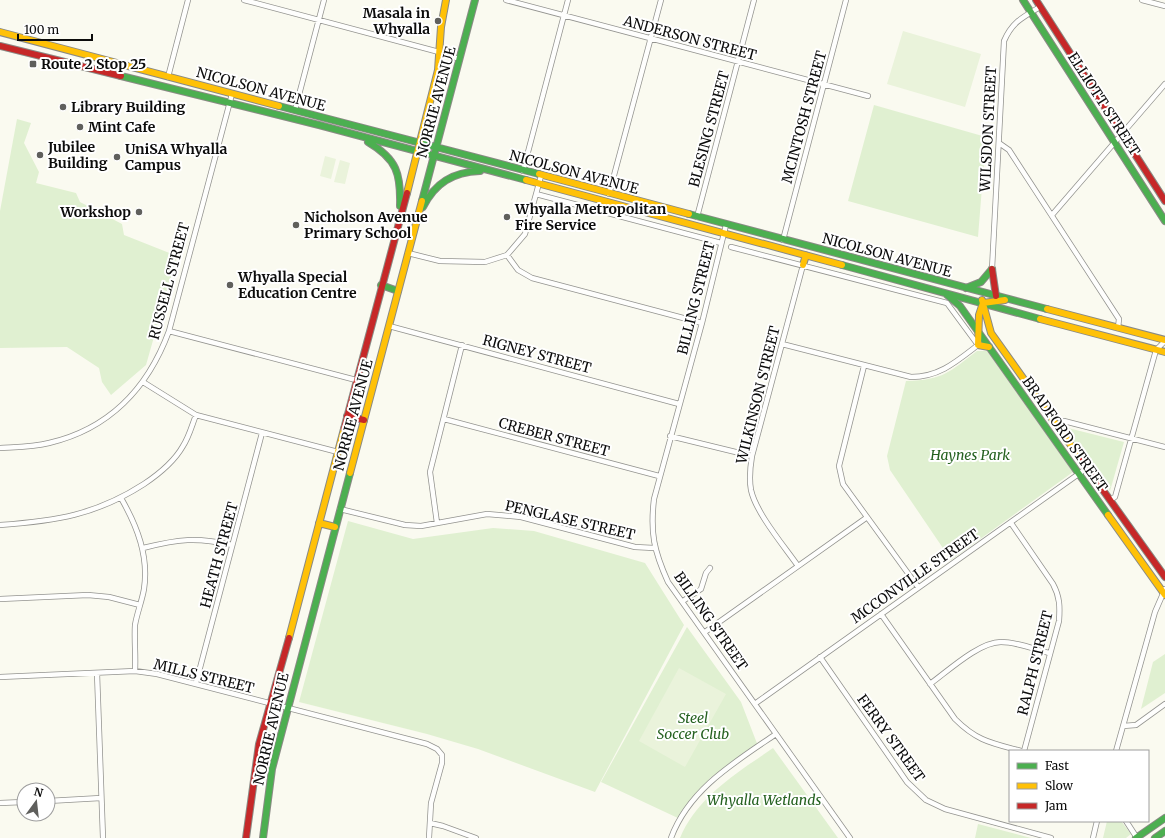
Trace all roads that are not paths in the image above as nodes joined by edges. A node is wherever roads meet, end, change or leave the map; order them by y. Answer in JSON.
{"nodes":[{"id":1,"x":188,"y":0,"type":"edge"},
{"id":2,"x":244,"y":0,"type":"edge"},
{"id":3,"x":324,"y":0,"type":"edge"},
{"id":4,"x":446,"y":0,"type":"edge"},
{"id":5,"x":475,"y":0,"type":"edge"},
{"id":6,"x":506,"y":0,"type":"edge"},
{"id":7,"x":568,"y":0,"type":"edge"},
{"id":8,"x":661,"y":0,"type":"edge"},
{"id":9,"x":754,"y":0,"type":"edge"},
{"id":10,"x":846,"y":0,"type":"edge"},
{"id":11,"x":1023,"y":0,"type":"edge"},
{"id":12,"x":1036,"y":0,"type":"edge"},
{"id":13,"x":1142,"y":0,"type":"edge"},
{"id":14,"x":1165,"y":6,"type":"edge"},
{"id":15,"x":1040,"y":7,"type":"junction"},
{"id":16,"x":1030,"y":13,"type":"junction"},
{"id":17,"x":564,"y":15,"type":"junction"},
{"id":18,"x":319,"y":20,"type":"junction"},
{"id":19,"x":0,"y":32,"type":"edge"},
{"id":20,"x":650,"y":38,"type":"junction"},
{"id":21,"x":27,"y":40,"type":"junction"},
{"id":22,"x":0,"y":46,"type":"edge"},
{"id":23,"x":24,"y":52,"type":"junction"},
{"id":24,"x":439,"y":52,"type":"junction"},
{"id":25,"x":459,"y":59,"type":"junction"},
{"id":26,"x":737,"y":62,"type":"junction"},
{"id":27,"x":168,"y":77,"type":"junction"},
{"id":28,"x":1165,"y":84,"type":"edge"},
{"id":29,"x":824,"y":85,"type":"junction"},
{"id":30,"x":232,"y":94,"type":"junction"},
{"id":31,"x":868,"y":96,"type":"dead end"},
{"id":32,"x":229,"y":103,"type":"junction"},
{"id":33,"x":295,"y":110,"type":"junction"},
{"id":34,"x":1122,"y":134,"type":"junction"},
{"id":35,"x":360,"y":137,"type":"junction"},
{"id":36,"x":1114,"y":142,"type":"junction"},
{"id":37,"x":998,"y":143,"type":"junction"},
{"id":38,"x":420,"y":144,"type":"junction"},
{"id":39,"x":436,"y":148,"type":"junction"},
{"id":40,"x":417,"y":152,"type":"junction"},
{"id":41,"x":433,"y":156,"type":"junction"},
{"id":42,"x":490,"y":171,"type":"junction"},
{"id":43,"x":522,"y":171,"type":"junction"},
{"id":44,"x":541,"y":176,"type":"junction"},
{"id":45,"x":539,"y":185,"type":"junction"},
{"id":46,"x":536,"y":194,"type":"junction"},
{"id":47,"x":609,"y":194,"type":"junction"},
{"id":48,"x":1165,"y":201,"type":"edge"},
{"id":49,"x":1052,"y":215,"type":"junction"},
{"id":50,"x":697,"y":217,"type":"junction"},
{"id":51,"x":399,"y":220,"type":"junction"},
{"id":52,"x":1165,"y":221,"type":"edge"},
{"id":53,"x":416,"y":222,"type":"junction"},
{"id":54,"x":726,"y":225,"type":"junction"},
{"id":55,"x":723,"y":233,"type":"junction"},
{"id":56,"x":783,"y":240,"type":"junction"},
{"id":57,"x":721,"y":243,"type":"junction"},
{"id":58,"x":731,"y":246,"type":"dead end"},
{"id":59,"x":408,"y":253,"type":"junction"},
{"id":60,"x":507,"y":255,"type":"junction"},
{"id":61,"x":806,"y":255,"type":"junction"},
{"id":62,"x":858,"y":260,"type":"junction"},
{"id":63,"x":803,"y":265,"type":"junction"},
{"id":64,"x":856,"y":268,"type":"junction"},
{"id":65,"x":992,"y":269,"type":"junction"},
{"id":66,"x":381,"y":285,"type":"junction"},
{"id":67,"x":954,"y":286,"type":"junction"},
{"id":68,"x":964,"y":288,"type":"junction"},
{"id":69,"x":398,"y":291,"type":"junction"},
{"id":70,"x":942,"y":292,"type":"junction"},
{"id":71,"x":996,"y":296,"type":"junction"},
{"id":72,"x":1007,"y":300,"type":"junction"},
{"id":73,"x":983,"y":303,"type":"junction"},
{"id":74,"x":1001,"y":307,"type":"junction"},
{"id":75,"x":986,"y":315,"type":"junction"},
{"id":76,"x":1070,"y":315,"type":"junction"},
{"id":77,"x":702,"y":323,"type":"junction"},
{"id":78,"x":1067,"y":325,"type":"junction"},
{"id":79,"x":389,"y":326,"type":"junction"},
{"id":80,"x":1118,"y":328,"type":"junction"},
{"id":81,"x":169,"y":331,"type":"junction"},
{"id":82,"x":980,"y":335,"type":"junction"},
{"id":83,"x":1165,"y":340,"type":"edge"},
{"id":84,"x":782,"y":344,"type":"junction"},
{"id":85,"x":462,"y":345,"type":"junction"},
{"id":86,"x":978,"y":345,"type":"junction"},
{"id":87,"x":989,"y":347,"type":"junction"},
{"id":88,"x":1156,"y":350,"type":"junction"},
{"id":89,"x":1165,"y":352,"type":"edge"},
{"id":90,"x":864,"y":366,"type":"junction"},
{"id":91,"x":356,"y":380,"type":"junction"},
{"id":92,"x":143,"y":382,"type":"junction"},
{"id":93,"x":679,"y":404,"type":"junction"},
{"id":94,"x":196,"y":415,"type":"junction"},
{"id":95,"x":347,"y":416,"type":"junction"},
{"id":96,"x":444,"y":419,"type":"junction"},
{"id":97,"x":364,"y":420,"type":"junction"},
{"id":98,"x":1056,"y":424,"type":"junction"},
{"id":99,"x":262,"y":433,"type":"junction"},
{"id":100,"x":670,"y":436,"type":"junction"},
{"id":101,"x":1132,"y":439,"type":"junction"},
{"id":102,"x":1165,"y":447,"type":"edge"},
{"id":103,"x":0,"y":448,"type":"edge"},
{"id":104,"x":338,"y":452,"type":"junction"},
{"id":105,"x":752,"y":456,"type":"junction"},
{"id":106,"x":1087,"y":468,"type":"junction"},
{"id":107,"x":1078,"y":474,"type":"junction"},
{"id":108,"x":659,"y":476,"type":"junction"},
{"id":109,"x":121,"y":498,"type":"junction"},
{"id":110,"x":1110,"y":500,"type":"junction"},
{"id":111,"x":340,"y":509,"type":"junction"},
{"id":112,"x":866,"y":518,"type":"junction"},
{"id":113,"x":319,"y":523,"type":"junction"},
{"id":114,"x":1011,"y":523,"type":"junction"},
{"id":115,"x":437,"y":524,"type":"junction"},
{"id":116,"x":0,"y":525,"type":"edge"},
{"id":117,"x":335,"y":526,"type":"junction"},
{"id":118,"x":1132,"y":532,"type":"junction"},
{"id":119,"x":1124,"y":538,"type":"junction"},
{"id":120,"x":232,"y":545,"type":"junction"},
{"id":121,"x":143,"y":548,"type":"junction"},
{"id":122,"x":654,"y":548,"type":"junction"},
{"id":123,"x":798,"y":566,"type":"junction"},
{"id":124,"x":710,"y":568,"type":"dead end"},
{"id":125,"x":1165,"y":577,"type":"edge"},
{"id":126,"x":918,"y":588,"type":"junction"},
{"id":127,"x":1164,"y":592,"type":"edge"},
{"id":128,"x":0,"y":599,"type":"edge"},
{"id":129,"x":682,"y":601,"type":"junction"},
{"id":130,"x":140,"y":605,"type":"junction"},
{"id":131,"x":881,"y":614,"type":"junction"},
{"id":132,"x":705,"y":632,"type":"junction"},
{"id":133,"x":1049,"y":653,"type":"junction"},
{"id":134,"x":820,"y":658,"type":"junction"},
{"id":135,"x":135,"y":671,"type":"junction"},
{"id":136,"x":97,"y":673,"type":"junction"},
{"id":137,"x":0,"y":677,"type":"edge"},
{"id":138,"x":196,"y":683,"type":"junction"},
{"id":139,"x":930,"y":684,"type":"junction"},
{"id":140,"x":756,"y":703,"type":"junction"},
{"id":141,"x":271,"y":704,"type":"junction"},
{"id":142,"x":1165,"y":704,"type":"edge"},
{"id":143,"x":288,"y":708,"type":"junction"},
{"id":144,"x":1123,"y":726,"type":"junction"},
{"id":145,"x":776,"y":734,"type":"junction"},
{"id":146,"x":1019,"y":750,"type":"edge"},
{"id":147,"x":1022,"y":750,"type":"edge"},
{"id":148,"x":1116,"y":750,"type":"edge"},
{"id":149,"x":101,"y":798,"type":"junction"},
{"id":150,"x":56,"y":801,"type":"edge"},
{"id":151,"x":16,"y":802,"type":"edge"},
{"id":152,"x":0,"y":803,"type":"edge"},
{"id":153,"x":1165,"y":818,"type":"edge"},
{"id":154,"x":1097,"y":822,"type":"edge"},
{"id":155,"x":1127,"y":822,"type":"edge"},
{"id":156,"x":430,"y":823,"type":"junction"},
{"id":157,"x":1165,"y":831,"type":"edge"},
{"id":158,"x":103,"y":838,"type":"edge"},
{"id":159,"x":246,"y":838,"type":"edge"},
{"id":160,"x":264,"y":838,"type":"edge"},
{"id":161,"x":429,"y":838,"type":"edge"},
{"id":162,"x":476,"y":838,"type":"edge"},
{"id":163,"x":671,"y":838,"type":"edge"},
{"id":164,"x":850,"y":838,"type":"edge"},
{"id":165,"x":1051,"y":838,"type":"edge"},
{"id":166,"x":1092,"y":838,"type":"edge"},
{"id":167,"x":1137,"y":838,"type":"edge"},
{"id":168,"x":1155,"y":838,"type":"edge"}],
"edges":[{"from":1,"to":27,"type":"street"},
{"from":2,"to":18,"type":"street"},
{"from":3,"to":18,"type":"street"},
{"from":4,"to":24,"type":"main road","name":"NORRIE AVENUE"},
{"from":5,"to":25,"type":"main road","name":"NORRIE AVENUE"},
{"from":6,"to":17,"type":"street","name":"ANDERSON STREET"},
{"from":7,"to":17,"type":"street"},
{"from":8,"to":20,"type":"street"},
{"from":9,"to":26,"type":"street","name":"BLESING STREET"},
{"from":10,"to":29,"type":"street","name":"MCINTOSH STREET"},
{"from":11,"to":16,"type":"main road","name":"ELLIOTT STREET"},
{"from":12,"to":15,"type":"main road","name":"ELLIOTT STREET"},
{"from":13,"to":14,"type":"street"},
{"from":15,"to":16,"type":"street","name":"WILSDON STREET"},
{"from":15,"to":34,"type":"main road","name":"ELLIOTT STREET"},
{"from":16,"to":36,"type":"main road","name":"ELLIOTT STREET"},
{"from":16,"to":37,"type":"street","name":"WILSDON STREET"},
{"from":17,"to":20,"type":"street","name":"ANDERSON STREET"},
{"from":17,"to":43,"type":"street"},
{"from":18,"to":24,"type":"street"},
{"from":18,"to":33,"type":"street"},
{"from":19,"to":21,"type":"main road","name":"NICOLSON AVENUE"},
{"from":20,"to":26,"type":"street","name":"ANDERSON STREET"},
{"from":20,"to":47,"type":"street"},
{"from":21,"to":23,"type":"main road"},
{"from":21,"to":27,"type":"main road","name":"NICOLSON AVENUE"},
{"from":22,"to":23,"type":"main road","name":"NICOLSON AVENUE"},
{"from":23,"to":32,"type":"main road","name":"NICOLSON AVENUE"},
{"from":24,"to":25,"type":"street"},
{"from":24,"to":38,"type":"main road","name":"NORRIE AVENUE"},
{"from":25,"to":39,"type":"main road","name":"NORRIE AVENUE"},
{"from":26,"to":29,"type":"street","name":"ANDERSON STREET"},
{"from":26,"to":50,"type":"street","name":"BLESING STREET"},
{"from":27,"to":30,"type":"main road","name":"NICOLSON AVENUE"},
{"from":28,"to":34,"type":"street"},
{"from":29,"to":31,"type":"street","name":"ANDERSON STREET"},
{"from":29,"to":56,"type":"street","name":"MCINTOSH STREET"},
{"from":30,"to":32,"type":"street","name":"RUSSELL STREET"},
{"from":30,"to":33,"type":"main road","name":"NICOLSON AVENUE"},
{"from":32,"to":35,"type":"main road","name":"NICOLSON AVENUE"},
{"from":32,"to":81,"type":"street","name":"RUSSELL STREET"},
{"from":33,"to":38,"type":"main road","name":"NICOLSON AVENUE"},
{"from":34,"to":36,"type":"street"},
{"from":34,"to":48,"type":"main road","name":"ELLIOTT STREET"},
{"from":35,"to":40,"type":"main road","name":"NICOLSON AVENUE"},
{"from":35,"to":51,"type":"main road"},
{"from":36,"to":49,"type":"street"},
{"from":36,"to":52,"type":"main road","name":"ELLIOTT STREET"},
{"from":37,"to":49,"type":"street"},
{"from":37,"to":65,"type":"street","name":"WILSDON STREET"},
{"from":38,"to":39,"type":"main road","name":"NICOLSON AVENUE"},
{"from":38,"to":40,"type":"main road","name":"NORRIE AVENUE"},
{"from":39,"to":41,"type":"main road","name":"NORRIE AVENUE"},
{"from":39,"to":43,"type":"main road","name":"NICOLSON AVENUE"},
{"from":40,"to":41,"type":"main road","name":"NICOLSON AVENUE"},
{"from":40,"to":51,"type":"main road","name":"NORRIE AVENUE"},
{"from":41,"to":42,"type":"main road","name":"NICOLSON AVENUE"},
{"from":41,"to":53,"type":"main road","name":"NORRIE AVENUE"},
{"from":42,"to":45,"type":"main road","name":"NICOLSON AVENUE"},
{"from":42,"to":53,"type":"main road"},
{"from":43,"to":44,"type":"main road","name":"NICOLSON AVENUE"},
{"from":44,"to":45,"type":"street"},
{"from":44,"to":47,"type":"main road","name":"NICOLSON AVENUE"},
{"from":45,"to":46,"type":"street"},
{"from":45,"to":55,"type":"main road","name":"NICOLSON AVENUE"},
{"from":46,"to":57,"type":"street"},
{"from":46,"to":60,"type":"street"},
{"from":47,"to":50,"type":"main road","name":"NICOLSON AVENUE"},
{"from":49,"to":80,"type":"street"},
{"from":50,"to":54,"type":"main road","name":"NICOLSON AVENUE"},
{"from":51,"to":66,"type":"main road","name":"NORRIE AVENUE"},
{"from":53,"to":59,"type":"main road","name":"NORRIE AVENUE"},
{"from":54,"to":55,"type":"street","name":"BILLING STREET"},
{"from":54,"to":56,"type":"main road","name":"NICOLSON AVENUE"},
{"from":55,"to":57,"type":"street","name":"BILLING STREET"},
{"from":55,"to":61,"type":"main road","name":"NICOLSON AVENUE"},
{"from":56,"to":62,"type":"main road","name":"NICOLSON AVENUE"},
{"from":57,"to":77,"type":"street","name":"BILLING STREET"},
{"from":58,"to":63,"type":"street"},
{"from":59,"to":60,"type":"street"},
{"from":59,"to":69,"type":"main road","name":"NORRIE AVENUE"},
{"from":60,"to":77,"type":"street"},
{"from":61,"to":63,"type":"main road"},
{"from":61,"to":64,"type":"main road","name":"NICOLSON AVENUE"},
{"from":62,"to":64,"type":"main road"},
{"from":62,"to":67,"type":"main road","name":"NICOLSON AVENUE"},
{"from":63,"to":84,"type":"street","name":"WILKINSON STREET"},
{"from":63,"to":86,"type":"street"},
{"from":64,"to":70,"type":"main road","name":"NICOLSON AVENUE"},
{"from":65,"to":68,"type":"main road"},
{"from":65,"to":71,"type":"main road"},
{"from":66,"to":69,"type":"main road"},
{"from":66,"to":91,"type":"main road","name":"NORRIE AVENUE"},
{"from":67,"to":68,"type":"main road","name":"NICOLSON AVENUE"},
{"from":67,"to":73,"type":"main road"},
{"from":68,"to":71,"type":"main road","name":"NICOLSON AVENUE"},
{"from":69,"to":79,"type":"main road","name":"NORRIE AVENUE"},
{"from":70,"to":73,"type":"main road","name":"NICOLSON AVENUE"},
{"from":70,"to":82,"type":"main road","name":"BRADFORD STREET"},
{"from":71,"to":72,"type":"main road","name":"NICOLSON AVENUE"},
{"from":72,"to":73,"type":"main road"},
{"from":72,"to":76,"type":"main road","name":"NICOLSON AVENUE"},
{"from":73,"to":74,"type":"main road","name":"NICOLSON AVENUE"},
{"from":73,"to":75,"type":"main road","name":"BRADFORD STREET"},
{"from":73,"to":82,"type":"main road"},
{"from":74,"to":75,"type":"main road"},
{"from":74,"to":78,"type":"main road","name":"NICOLSON AVENUE"},
{"from":75,"to":98,"type":"main road","name":"BRADFORD STREET"},
{"from":76,"to":78,"type":"main road"},
{"from":76,"to":80,"type":"main road","name":"NICOLSON AVENUE"},
{"from":77,"to":93,"type":"street","name":"BILLING STREET"},
{"from":78,"to":88,"type":"main road","name":"NICOLSON AVENUE"},
{"from":79,"to":85,"type":"street","name":"RIGNEY STREET"},
{"from":79,"to":97,"type":"main road","name":"NORRIE AVENUE"},
{"from":80,"to":83,"type":"main road","name":"NICOLSON AVENUE"},
{"from":81,"to":91,"type":"street"},
{"from":81,"to":92,"type":"street","name":"RUSSELL STREET"},
{"from":82,"to":86,"type":"main road"},
{"from":82,"to":87,"type":"main road","name":"BRADFORD STREET"},
{"from":83,"to":88,"type":"street"},
{"from":84,"to":90,"type":"street"},
{"from":84,"to":105,"type":"street","name":"WILKINSON STREET"},
{"from":85,"to":93,"type":"street","name":"RIGNEY STREET"},
{"from":85,"to":96,"type":"street"},
{"from":86,"to":87,"type":"main road"},
{"from":86,"to":90,"type":"street"},
{"from":87,"to":107,"type":"main road","name":"BRADFORD STREET"},
{"from":88,"to":89,"type":"main road","name":"NICOLSON AVENUE"},
{"from":88,"to":101,"type":"street"},
{"from":90,"to":112,"type":"street"},
{"from":91,"to":95,"type":"main road","name":"NORRIE AVENUE"},
{"from":92,"to":94,"type":"street"},
{"from":92,"to":103,"type":"street","name":"RUSSELL STREET"},
{"from":93,"to":100,"type":"street","name":"BILLING STREET"},
{"from":94,"to":99,"type":"street"},
{"from":94,"to":109,"type":"street"},
{"from":95,"to":97,"type":"main road"},
{"from":95,"to":104,"type":"main road","name":"NORRIE AVENUE"},
{"from":96,"to":108,"type":"street","name":"CREBER STREET"},
{"from":96,"to":115,"type":"street"},
{"from":97,"to":111,"type":"main road","name":"NORRIE AVENUE"},
{"from":98,"to":101,"type":"street"},
{"from":98,"to":106,"type":"main road","name":"BRADFORD STREET"},
{"from":99,"to":104,"type":"street"},
{"from":99,"to":120,"type":"street","name":"HEATH STREET"},
{"from":100,"to":105,"type":"street"},
{"from":100,"to":108,"type":"street","name":"BILLING STREET"},
{"from":101,"to":102,"type":"street"},
{"from":101,"to":110,"type":"street"},
{"from":104,"to":113,"type":"main road","name":"NORRIE AVENUE"},
{"from":105,"to":123,"type":"street","name":"WILKINSON STREET"},
{"from":106,"to":107,"type":"street","name":"MCCONVILLE STREET"},
{"from":106,"to":110,"type":"main road","name":"BRADFORD STREET"},
{"from":107,"to":114,"type":"street","name":"MCCONVILLE STREET"},
{"from":107,"to":119,"type":"main road","name":"BRADFORD STREET"},
{"from":108,"to":122,"type":"street","name":"BILLING STREET"},
{"from":109,"to":116,"type":"street"},
{"from":109,"to":121,"type":"street"},
{"from":110,"to":118,"type":"main road","name":"BRADFORD STREET"},
{"from":111,"to":115,"type":"street","name":"PENGLASE STREET"},
{"from":111,"to":117,"type":"main road","name":"NORRIE AVENUE"},
{"from":112,"to":123,"type":"street"},
{"from":112,"to":126,"type":"street"},
{"from":113,"to":117,"type":"main road"},
{"from":113,"to":141,"type":"main road","name":"NORRIE AVENUE"},
{"from":114,"to":126,"type":"street","name":"MCCONVILLE STREET"},
{"from":114,"to":133,"type":"street","name":"RALPH STREET"},
{"from":115,"to":122,"type":"street","name":"PENGLASE STREET"},
{"from":117,"to":143,"type":"main road","name":"NORRIE AVENUE"},
{"from":118,"to":119,"type":"main road"},
{"from":118,"to":125,"type":"main road","name":"BRADFORD STREET"},
{"from":119,"to":127,"type":"main road","name":"BRADFORD STREET"},
{"from":120,"to":121,"type":"street"},
{"from":120,"to":138,"type":"street","name":"HEATH STREET"},
{"from":121,"to":130,"type":"street"},
{"from":122,"to":129,"type":"street","name":"BILLING STREET"},
{"from":123,"to":132,"type":"street"},
{"from":124,"to":129,"type":"street"},
{"from":126,"to":131,"type":"street","name":"MCCONVILLE STREET"},
{"from":127,"to":144,"type":"street"},
{"from":128,"to":130,"type":"street"},
{"from":129,"to":132,"type":"street","name":"BILLING STREET"},
{"from":130,"to":135,"type":"street"},
{"from":131,"to":134,"type":"street","name":"MCCONVILLE STREET"},
{"from":131,"to":139,"type":"street"},
{"from":132,"to":140,"type":"street","name":"BILLING STREET"},
{"from":133,"to":139,"type":"street"},
{"from":133,"to":147,"type":"street","name":"RALPH STREET"},
{"from":134,"to":140,"type":"street","name":"MCCONVILLE STREET"},
{"from":134,"to":165,"type":"street","name":"FERRY STREET"},
{"from":135,"to":136,"type":"street","name":"MILLS STREET"},
{"from":135,"to":138,"type":"street","name":"MILLS STREET"},
{"from":136,"to":137,"type":"street","name":"MILLS STREET"},
{"from":136,"to":149,"type":"street"},
{"from":138,"to":141,"type":"street","name":"MILLS STREET"},
{"from":139,"to":146,"type":"street"},
{"from":140,"to":145,"type":"street","name":"BILLING STREET"},
{"from":141,"to":143,"type":"street","name":"MILLS STREET"},
{"from":141,"to":159,"type":"main road","name":"NORRIE AVENUE"},
{"from":142,"to":144,"type":"street"},
{"from":143,"to":156,"type":"street","name":"MILLS STREET"},
{"from":143,"to":160,"type":"main road","name":"NORRIE AVENUE"},
{"from":144,"to":148,"type":"street"},
{"from":145,"to":163,"type":"street"},
{"from":145,"to":164,"type":"street","name":"BILLING STREET"},
{"from":149,"to":150,"type":"street"},
{"from":149,"to":158,"type":"street"},
{"from":151,"to":152,"type":"street"},
{"from":153,"to":167,"type":"main road"},
{"from":154,"to":166,"type":"street"},
{"from":155,"to":167,"type":"street"},
{"from":156,"to":161,"type":"street"},
{"from":156,"to":162,"type":"street"},
{"from":157,"to":168,"type":"main road"}]}
